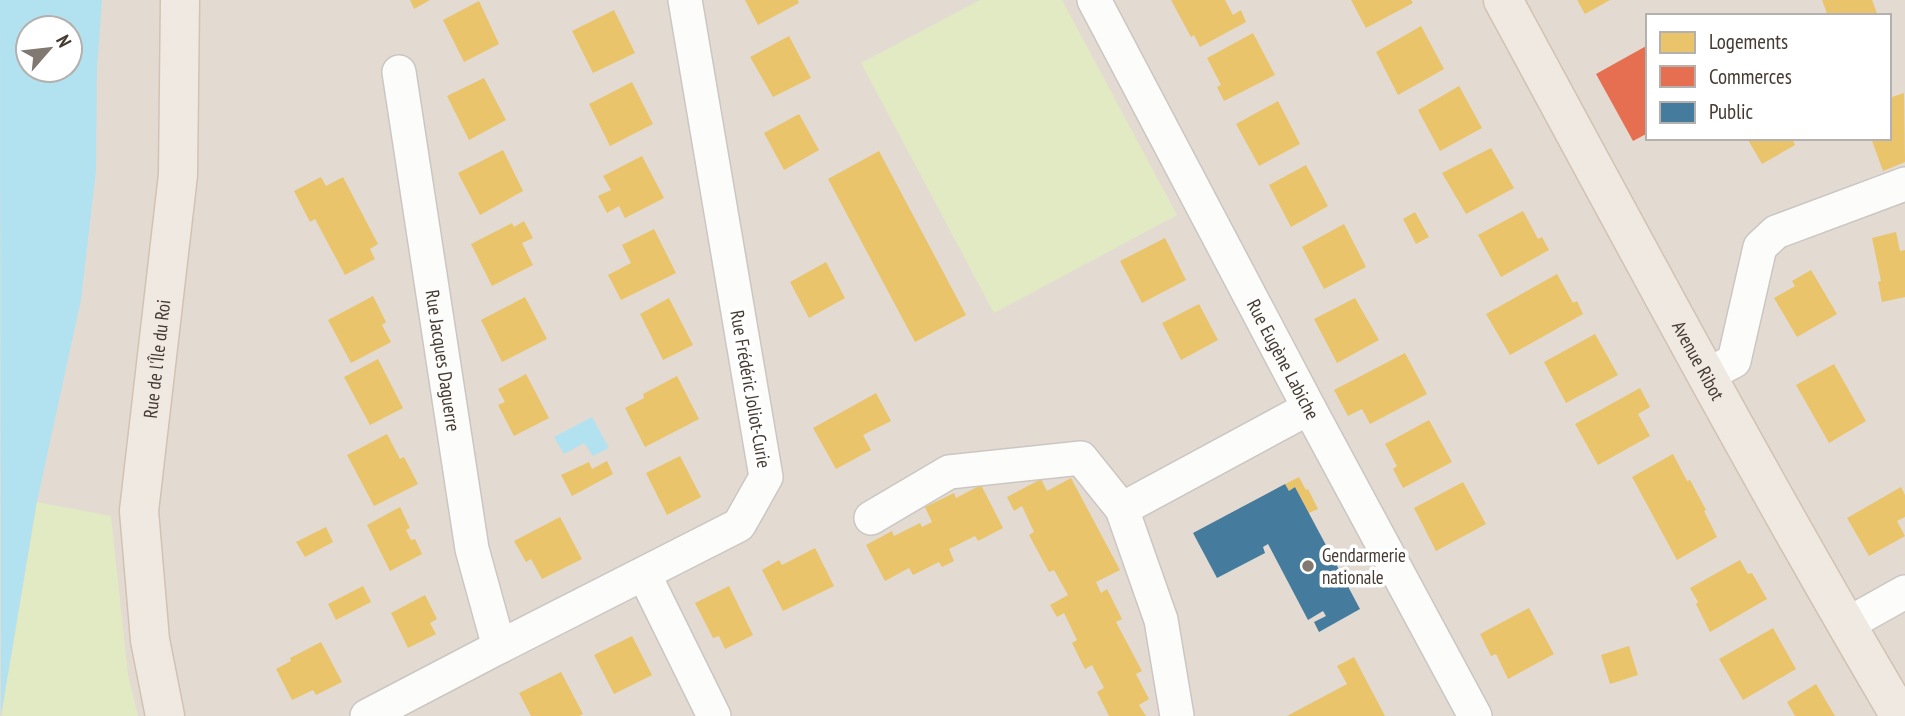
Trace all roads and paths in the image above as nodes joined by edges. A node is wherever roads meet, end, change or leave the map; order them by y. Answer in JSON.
{"nodes":[{"id":1,"x":180,"y":0,"type":"edge"},
{"id":2,"x":685,"y":0,"type":"edge"},
{"id":3,"x":1094,"y":0,"type":"edge"},
{"id":4,"x":1503,"y":0,"type":"edge"},
{"id":5,"x":398,"y":72,"type":"dead end"},
{"id":6,"x":1905,"y":184,"type":"edge"},
{"id":7,"x":1707,"y":375,"type":"junction"},
{"id":8,"x":1309,"y":408,"type":"junction"},
{"id":9,"x":1122,"y":509,"type":"junction"},
{"id":10,"x":871,"y":518,"type":"dead end"},
{"id":11,"x":644,"y":575,"type":"junction"},
{"id":12,"x":1905,"y":592,"type":"edge"},
{"id":13,"x":1846,"y":625,"type":"junction"},
{"id":14,"x":499,"y":647,"type":"junction"},
{"id":15,"x":387,"y":711,"type":"edge"},
{"id":16,"x":165,"y":716,"type":"edge"},
{"id":17,"x":714,"y":716,"type":"edge"},
{"id":18,"x":1177,"y":716,"type":"edge"},
{"id":19,"x":1475,"y":716,"type":"edge"},
{"id":20,"x":1900,"y":716,"type":"edge"}],
"edges":[{"from":1,"to":16,"type":"main road","name":"Rue de l'Île du Roi"},
{"from":2,"to":11,"type":"street","name":"Rue Frédéric Joliot-Curie"},
{"from":3,"to":8,"type":"street","name":"Rue Eugène Labiche"},
{"from":4,"to":7,"type":"main road","name":"Avenue Ribot"},
{"from":5,"to":14,"type":"street","name":"Rue Jacques Daguerre"},
{"from":6,"to":7,"type":"street"},
{"from":7,"to":13,"type":"main road","name":"Avenue Ribot"},
{"from":8,"to":9,"type":"street"},
{"from":8,"to":19,"type":"street","name":"Rue Eugène Labiche"},
{"from":9,"to":10,"type":"street"},
{"from":9,"to":18,"type":"street"},
{"from":11,"to":14,"type":"street","name":"Rue Frédéric Joliot-Curie"},
{"from":11,"to":17,"type":"street"},
{"from":12,"to":13,"type":"street"},
{"from":13,"to":20,"type":"main road","name":"Avenue Ribot"},
{"from":14,"to":15,"type":"street","name":"Rue Frédéric Joliot-Curie"}]}
